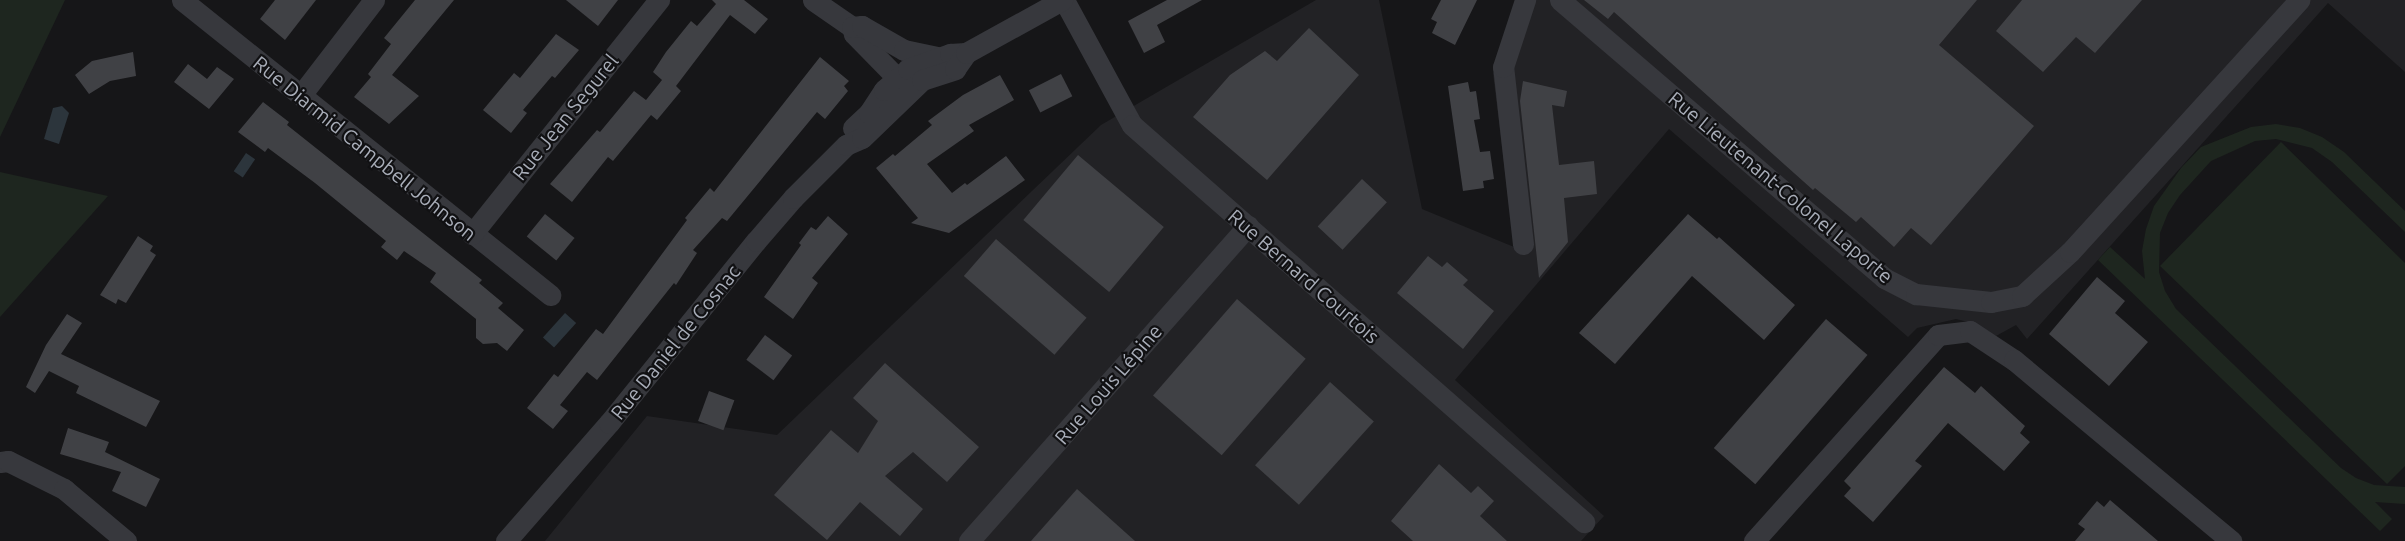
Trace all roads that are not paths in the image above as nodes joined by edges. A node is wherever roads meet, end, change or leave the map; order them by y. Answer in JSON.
{"nodes":[{"id":1,"x":182,"y":0,"type":"edge"},
{"id":2,"x":374,"y":0,"type":"edge"},
{"id":3,"x":659,"y":0,"type":"edge"},
{"id":4,"x":813,"y":0,"type":"edge"},
{"id":5,"x":1063,"y":0,"type":"edge"},
{"id":6,"x":1525,"y":0,"type":"edge"},
{"id":7,"x":1560,"y":0,"type":"edge"},
{"id":8,"x":2300,"y":0,"type":"edge"},
{"id":9,"x":852,"y":27,"type":"junction"},
{"id":10,"x":966,"y":53,"type":"junction"},
{"id":11,"x":942,"y":57,"type":"junction"},
{"id":12,"x":903,"y":85,"type":"junction"},
{"id":13,"x":301,"y":95,"type":"junction"},
{"id":14,"x":1248,"y":226,"type":"junction"},
{"id":15,"x":472,"y":234,"type":"junction"},
{"id":16,"x":1523,"y":244,"type":"dead end"},
{"id":17,"x":550,"y":295,"type":"dead end"},
{"id":18,"x":0,"y":462,"type":"edge"},
{"id":19,"x":1584,"y":522,"type":"dead end"},
{"id":20,"x":126,"y":541,"type":"edge"},
{"id":21,"x":506,"y":541,"type":"edge"},
{"id":22,"x":969,"y":541,"type":"edge"},
{"id":23,"x":1755,"y":541,"type":"edge"},
{"id":24,"x":2231,"y":541,"type":"edge"}],
"edges":[{"from":1,"to":13,"type":"street","name":"Rue Diarmid Campbell Johnson"},
{"from":2,"to":13,"type":"street"},
{"from":3,"to":15,"type":"street","name":"Rue Jean Segurel"},
{"from":4,"to":9,"type":"street"},
{"from":5,"to":10,"type":"street","name":"Rue Daniel de Cosnac"},
{"from":5,"to":14,"type":"street","name":"Rue Bernard Courtois"},
{"from":6,"to":16,"type":"street"},
{"from":7,"to":8,"type":"street","name":"Rue Lieutenant-Colonel Laporte"},
{"from":9,"to":11,"type":"street"},
{"from":9,"to":12,"type":"street"},
{"from":10,"to":11,"type":"street","name":"Rue Daniel de Cosnac"},
{"from":10,"to":12,"type":"street","name":"Rue Daniel de Cosnac"},
{"from":11,"to":12,"type":"street","name":"Rue Daniel de Cosnac"},
{"from":12,"to":21,"type":"street","name":"Rue Daniel de Cosnac"},
{"from":13,"to":15,"type":"street","name":"Rue Diarmid Campbell Johnson"},
{"from":14,"to":19,"type":"street","name":"Rue Bernard Courtois"},
{"from":14,"to":22,"type":"street","name":"Rue Louis Lépine"},
{"from":15,"to":17,"type":"street","name":"Rue Diarmid Campbell Johnson"},
{"from":18,"to":20,"type":"street"},
{"from":23,"to":24,"type":"street"}]}
